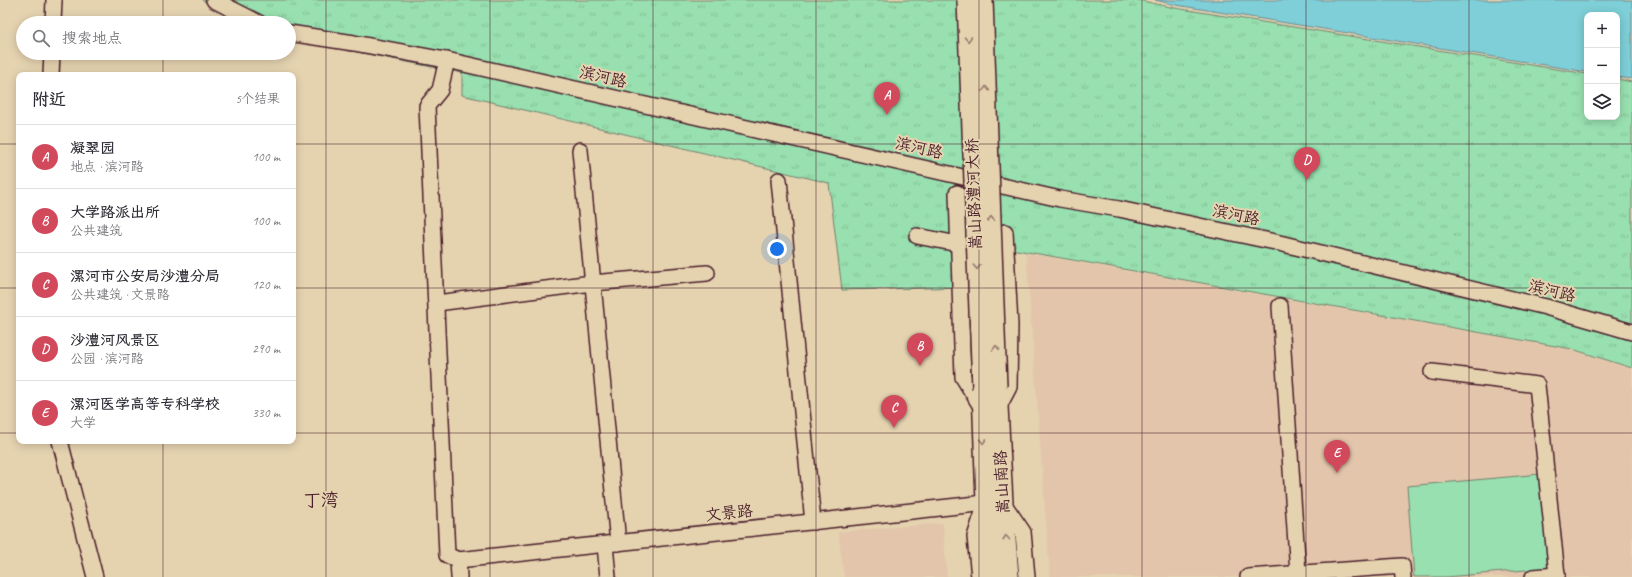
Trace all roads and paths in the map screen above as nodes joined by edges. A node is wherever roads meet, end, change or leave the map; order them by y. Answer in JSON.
{"nodes":[{"id":1,"x":54,"y":0,"type":"edge"},
{"id":2,"x":214,"y":0,"type":"edge"},
{"id":3,"x":967,"y":0,"type":"edge"},
{"id":4,"x":983,"y":0,"type":"edge"},
{"id":5,"x":53,"y":16,"type":"edge"},
{"id":6,"x":245,"y":16,"type":"edge"},
{"id":7,"x":296,"y":34,"type":"edge"},
{"id":8,"x":52,"y":60,"type":"edge"},
{"id":9,"x":447,"y":60,"type":"junction"},
{"id":10,"x":51,"y":72,"type":"edge"},
{"id":11,"x":580,"y":150,"type":"dead end"},
{"id":12,"x":779,"y":180,"type":"dead end"},
{"id":13,"x":957,"y":194,"type":"dead end"},
{"id":14,"x":1004,"y":232,"type":"dead end"},
{"id":15,"x":917,"y":236,"type":"dead end"},
{"id":16,"x":958,"y":244,"type":"junction"},
{"id":17,"x":707,"y":273,"type":"dead end"},
{"id":18,"x":592,"y":283,"type":"junction"},
{"id":19,"x":437,"y":303,"type":"junction"},
{"id":20,"x":1280,"y":306,"type":"dead end"},
{"id":21,"x":1632,"y":332,"type":"edge"},
{"id":22,"x":1432,"y":372,"type":"dead end"},
{"id":23,"x":989,"y":388,"type":"junction"},
{"id":24,"x":990,"y":408,"type":"junction"},
{"id":25,"x":61,"y":444,"type":"edge"},
{"id":26,"x":995,"y":503,"type":"junction"},
{"id":27,"x":813,"y":522,"type":"junction"},
{"id":28,"x":611,"y":544,"type":"junction"},
{"id":29,"x":458,"y":560,"type":"junction"},
{"id":30,"x":1298,"y":573,"type":"junction"},
{"id":31,"x":1557,"y":576,"type":"edge"},
{"id":32,"x":95,"y":577,"type":"edge"},
{"id":33,"x":459,"y":577,"type":"edge"},
{"id":34,"x":608,"y":577,"type":"edge"},
{"id":35,"x":979,"y":577,"type":"edge"},
{"id":36,"x":993,"y":577,"type":"edge"},
{"id":37,"x":1009,"y":577,"type":"edge"},
{"id":38,"x":1027,"y":577,"type":"edge"},
{"id":39,"x":1248,"y":577,"type":"edge"},
{"id":40,"x":1403,"y":577,"type":"edge"},
{"id":41,"x":1533,"y":577,"type":"edge"}],
"edges":[{"from":1,"to":5,"type":"street"},
{"from":2,"to":6,"type":"street"},
{"from":3,"to":23,"type":"main road","name":"嵩山路澧河大桥","one_way":true,"bridge":true},
{"from":23,"to":4,"type":"main road","name":"嵩山路澧河大桥","one_way":true,"bridge":true},
{"from":7,"to":9,"type":"street","name":"滨河路"},
{"from":8,"to":10,"type":"street"},
{"from":9,"to":19,"type":"street"},
{"from":9,"to":21,"type":"street","name":"滨河路"},
{"from":11,"to":18,"type":"street"},
{"from":12,"to":27,"type":"street"},
{"from":13,"to":16,"type":"street"},
{"from":14,"to":24,"type":"street"},
{"from":15,"to":16,"type":"street"},
{"from":16,"to":24,"type":"street"},
{"from":17,"to":18,"type":"street"},
{"from":18,"to":19,"type":"street"},
{"from":18,"to":28,"type":"street"},
{"from":19,"to":29,"type":"street"},
{"from":20,"to":30,"type":"street"},
{"from":22,"to":31,"type":"street"},
{"from":23,"to":24,"type":"main road","name":"嵩山南路"},
{"from":24,"to":26,"type":"main road","name":"嵩山南路"},
{"from":25,"to":32,"type":"street"},
{"from":26,"to":27,"type":"street","name":"文景路"},
{"from":26,"to":35,"type":"street"},
{"from":26,"to":36,"type":"main road","name":"嵩山南路"},
{"from":37,"to":26,"type":"main road","name":"嵩山南路","one_way":true},
{"from":26,"to":38,"type":"street"},
{"from":27,"to":28,"type":"street","name":"文景路"},
{"from":28,"to":29,"type":"street","name":"文景路"},
{"from":28,"to":34,"type":"street"},
{"from":29,"to":33,"type":"street"},
{"from":30,"to":39,"type":"street"},
{"from":30,"to":40,"type":"street"},
{"from":31,"to":41,"type":"street"}]}
